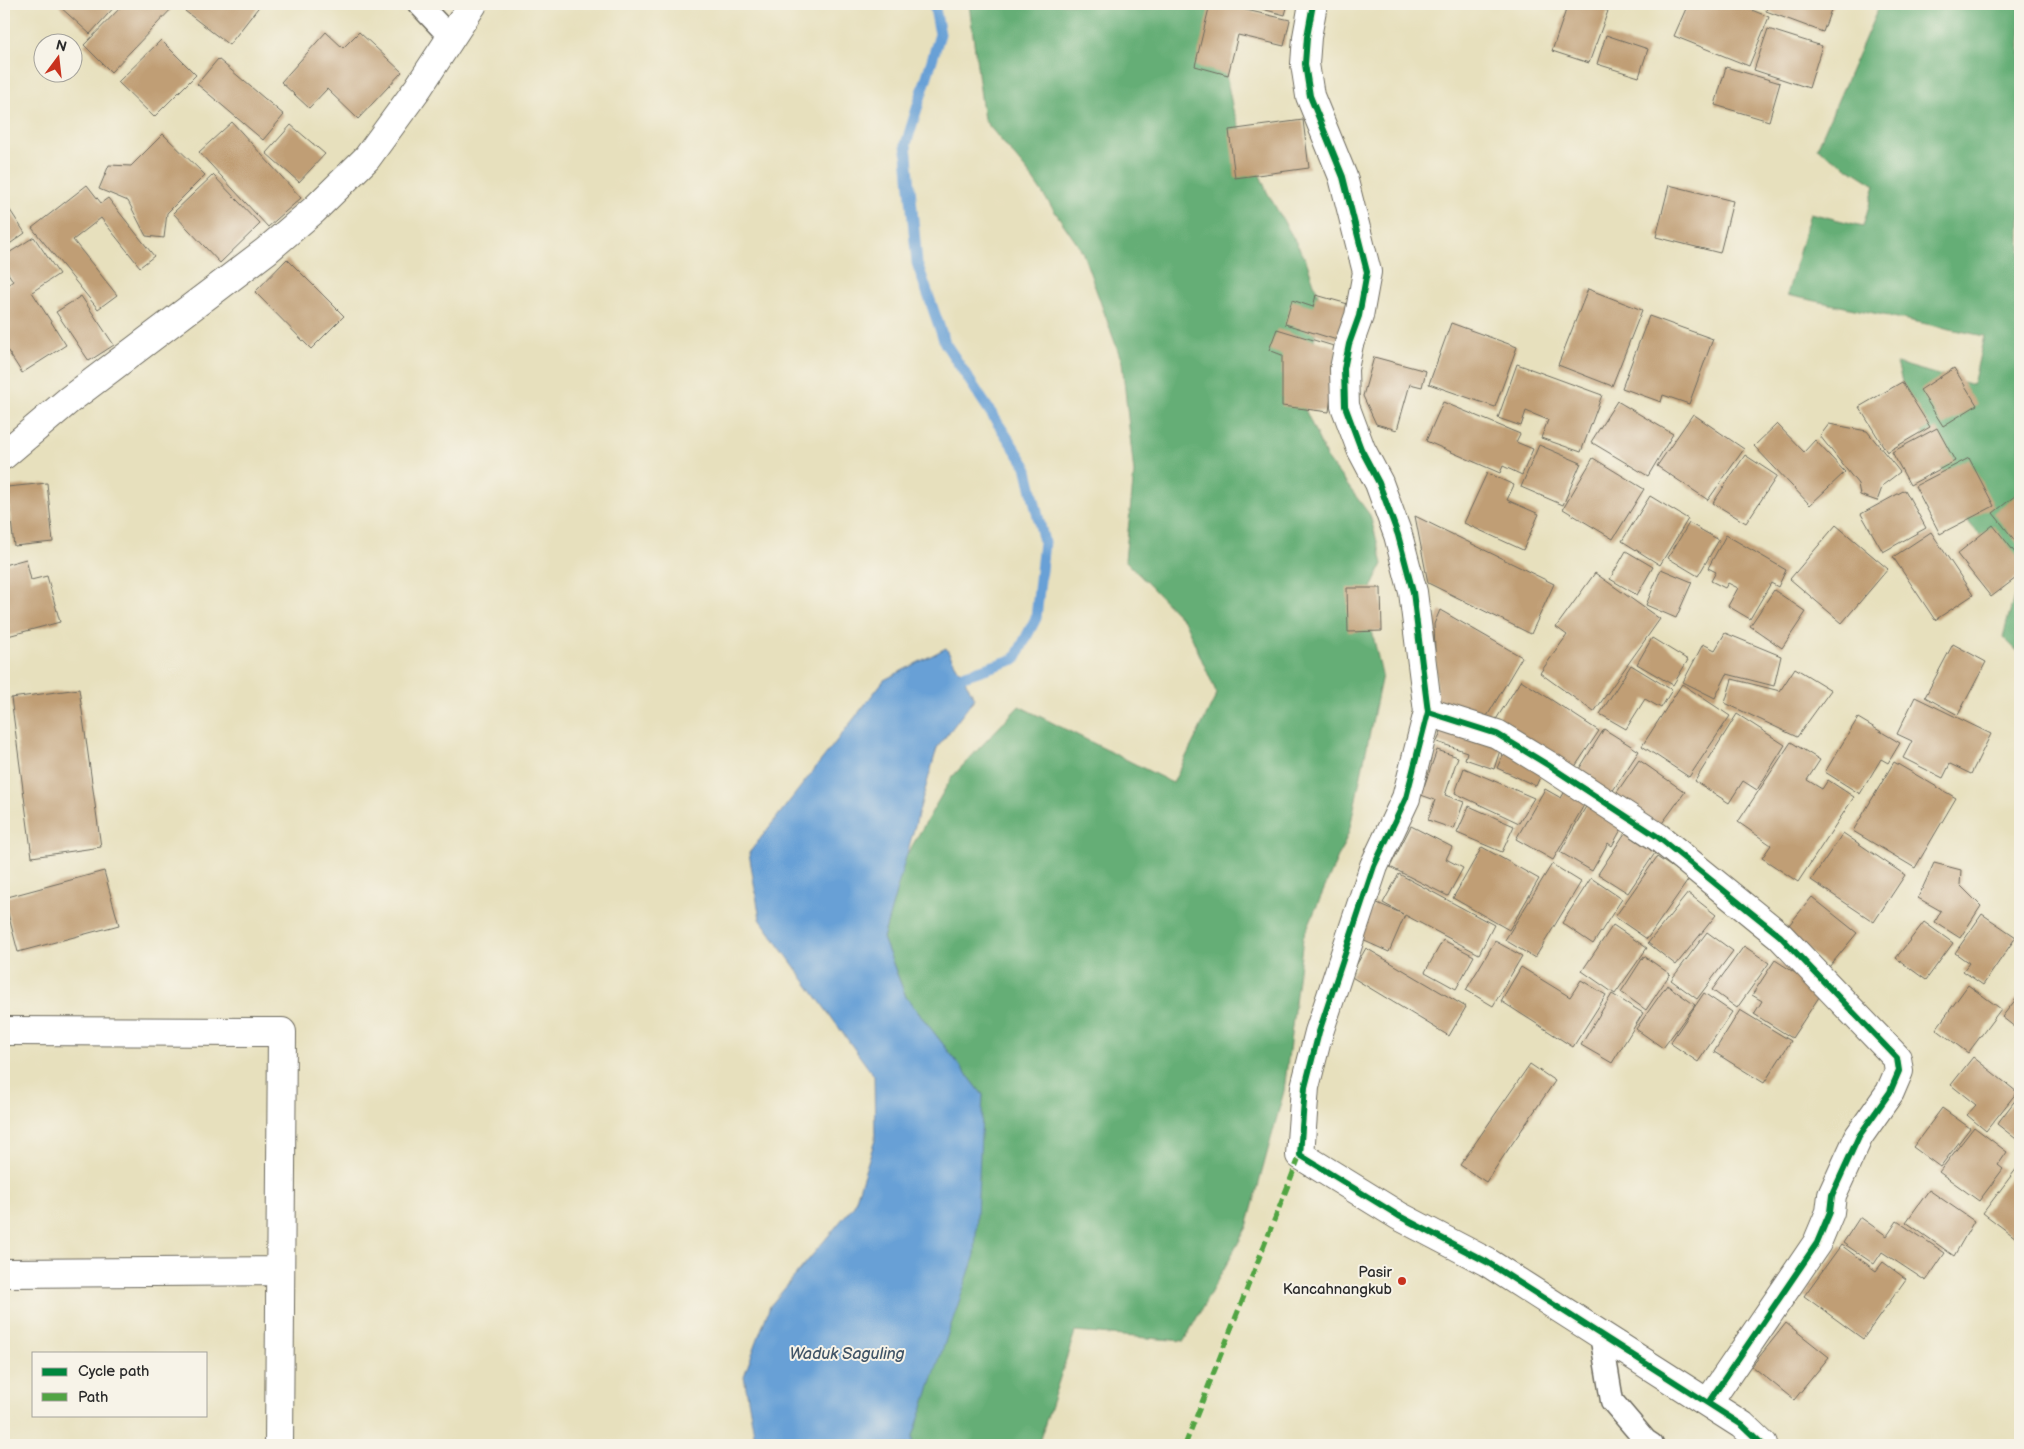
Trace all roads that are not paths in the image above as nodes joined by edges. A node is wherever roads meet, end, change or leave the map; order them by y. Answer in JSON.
{"nodes":[{"id":1,"x":419,"y":4,"type":"edge"},
{"id":2,"x":473,"y":4,"type":"edge"},
{"id":3,"x":1313,"y":4,"type":"edge"},
{"id":4,"x":452,"y":39,"type":"junction"},
{"id":5,"x":4,"y":455,"type":"edge"},
{"id":6,"x":1428,"y":712,"type":"junction"},
{"id":7,"x":4,"y":1031,"type":"edge"},
{"id":8,"x":280,"y":1271,"type":"junction"},
{"id":9,"x":4,"y":1273,"type":"edge"},
{"id":10,"x":1601,"y":1335,"type":"junction"},
{"id":11,"x":1708,"y":1403,"type":"junction"},
{"id":12,"x":279,"y":1445,"type":"edge"},
{"id":13,"x":1652,"y":1445,"type":"edge"},
{"id":14,"x":1763,"y":1445,"type":"edge"}],
"edges":[{"from":1,"to":4,"type":"lane"},
{"from":2,"to":4,"type":"street"},
{"from":3,"to":6,"type":"street"},
{"from":4,"to":5,"type":"street"},
{"from":6,"to":10,"type":"street"},
{"from":6,"to":11,"type":"street"},
{"from":7,"to":8,"type":"street"},
{"from":8,"to":9,"type":"street"},
{"from":8,"to":12,"type":"street"},
{"from":10,"to":11,"type":"street"},
{"from":10,"to":13,"type":"lane"},
{"from":11,"to":14,"type":"street"}]}
